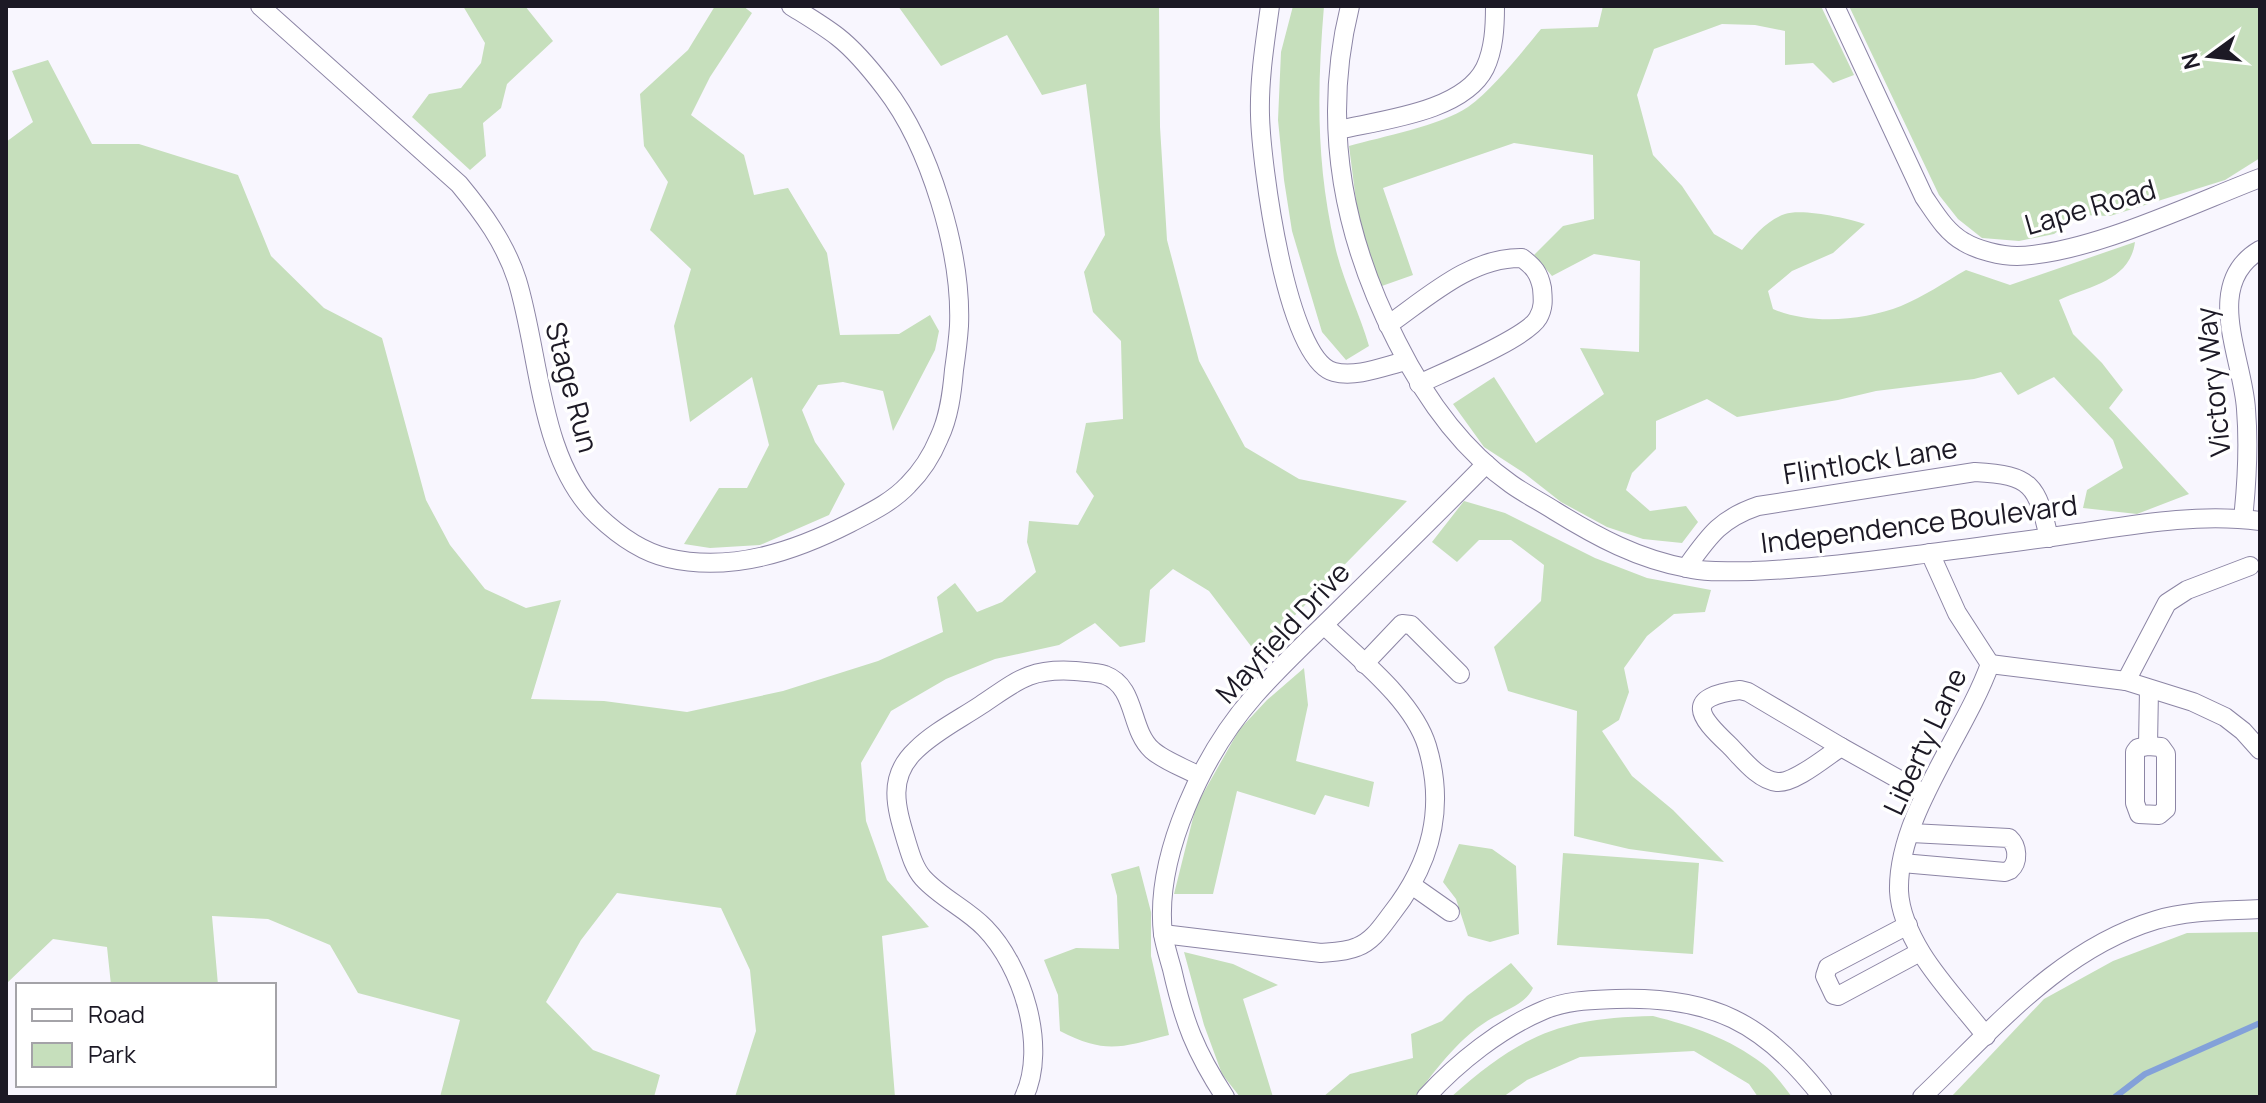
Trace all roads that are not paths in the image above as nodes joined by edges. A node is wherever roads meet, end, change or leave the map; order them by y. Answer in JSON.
{"nodes":[{"id":1,"x":260,"y":6,"type":"edge"},
{"id":2,"x":791,"y":6,"type":"edge"},
{"id":3,"x":1270,"y":6,"type":"edge"},
{"id":4,"x":1350,"y":6,"type":"edge"},
{"id":5,"x":1495,"y":6,"type":"edge"},
{"id":6,"x":1835,"y":6,"type":"edge"},
{"id":7,"x":1338,"y":130,"type":"junction"},
{"id":8,"x":2260,"y":178,"type":"edge"},
{"id":9,"x":2260,"y":250,"type":"edge"},
{"id":10,"x":1388,"y":325,"type":"junction"},
{"id":11,"x":1406,"y":361,"type":"junction"},
{"id":12,"x":1419,"y":384,"type":"junction"},
{"id":13,"x":1486,"y":464,"type":"junction"},
{"id":14,"x":2252,"y":520,"type":"edge"},
{"id":15,"x":2049,"y":538,"type":"junction"},
{"id":16,"x":1930,"y":553,"type":"junction"},
{"id":17,"x":2250,"y":566,"type":"dead end"},
{"id":18,"x":1686,"y":568,"type":"junction"},
{"id":19,"x":1324,"y":625,"type":"junction"},
{"id":20,"x":1364,"y":664,"type":"junction"},
{"id":21,"x":1990,"y":664,"type":"junction"},
{"id":22,"x":1460,"y":674,"type":"dead end"},
{"id":23,"x":2126,"y":681,"type":"junction"},
{"id":24,"x":2149,"y":689,"type":"junction"},
{"id":25,"x":2148,"y":746,"type":"dead end"},
{"id":26,"x":1841,"y":747,"type":"junction"},
{"id":27,"x":2260,"y":750,"type":"edge"},
{"id":28,"x":1199,"y":776,"type":"junction"},
{"id":29,"x":1925,"y":794,"type":"junction"},
{"id":30,"x":1911,"y":833,"type":"junction"},
{"id":31,"x":1902,"y":863,"type":"junction"},
{"id":32,"x":1413,"y":886,"type":"junction"},
{"id":33,"x":2260,"y":909,"type":"edge"},
{"id":34,"x":1450,"y":912,"type":"dead end"},
{"id":35,"x":1908,"y":925,"type":"junction"},
{"id":36,"x":1163,"y":934,"type":"junction"},
{"id":37,"x":1920,"y":952,"type":"junction"},
{"id":38,"x":1986,"y":1036,"type":"junction"},
{"id":39,"x":1024,"y":1097,"type":"edge"},
{"id":40,"x":1225,"y":1097,"type":"edge"},
{"id":41,"x":1426,"y":1097,"type":"edge"},
{"id":42,"x":1822,"y":1097,"type":"edge"},
{"id":43,"x":1922,"y":1097,"type":"edge"}],
"edges":[{"from":1,"to":2,"type":"street","name":"Stage Run"},
{"from":3,"to":11,"type":"street"},
{"from":4,"to":7,"type":"street","name":"Independence Boulevard"},
{"from":5,"to":7,"type":"street"},
{"from":6,"to":8,"type":"street","name":"Lape Road"},
{"from":7,"to":10,"type":"street","name":"Independence Boulevard"},
{"from":9,"to":14,"type":"street","name":"Victory Way"},
{"from":10,"to":11,"type":"street","name":"Independence Boulevard"},
{"from":10,"to":12,"type":"street"},
{"from":11,"to":12,"type":"street","name":"Independence Boulevard"},
{"from":12,"to":13,"type":"street","name":"Independence Boulevard"},
{"from":13,"to":18,"type":"street","name":"Independence Boulevard"},
{"from":13,"to":19,"type":"street","name":"Mayfield Drive"},
{"from":14,"to":15,"type":"street","name":"Independence Boulevard"},
{"from":15,"to":16,"type":"street","name":"Independence Boulevard"},
{"from":15,"to":18,"type":"street","name":"Flintlock Lane"},
{"from":16,"to":18,"type":"street","name":"Independence Boulevard"},
{"from":16,"to":21,"type":"street","name":"Liberty Lane"},
{"from":17,"to":23,"type":"street"},
{"from":19,"to":20,"type":"street"},
{"from":19,"to":28,"type":"street","name":"Mayfield Drive"},
{"from":20,"to":22,"type":"street"},
{"from":20,"to":32,"type":"street"},
{"from":21,"to":23,"type":"street"},
{"from":21,"to":29,"type":"street","name":"Liberty Lane"},
{"from":23,"to":24,"type":"street"},
{"from":24,"to":25,"type":"street"},
{"from":24,"to":27,"type":"street"},
{"from":26,"to":26,"type":"street"},
{"from":26,"to":29,"type":"street"},
{"from":28,"to":36,"type":"street","name":"Mayfield Drive"},
{"from":28,"to":39,"type":"street"},
{"from":29,"to":30,"type":"street","name":"Liberty Lane"},
{"from":30,"to":31,"type":"street","name":"Liberty Lane"},
{"from":30,"to":31,"type":"street"},
{"from":31,"to":35,"type":"street","name":"Liberty Lane"},
{"from":32,"to":34,"type":"street"},
{"from":32,"to":36,"type":"street"},
{"from":33,"to":38,"type":"street"},
{"from":35,"to":37,"type":"street","name":"Liberty Lane"},
{"from":35,"to":37,"type":"street"},
{"from":36,"to":40,"type":"street","name":"Mayfield Drive"},
{"from":37,"to":38,"type":"street","name":"Liberty Lane"},
{"from":38,"to":43,"type":"street"},
{"from":41,"to":42,"type":"street"}]}
